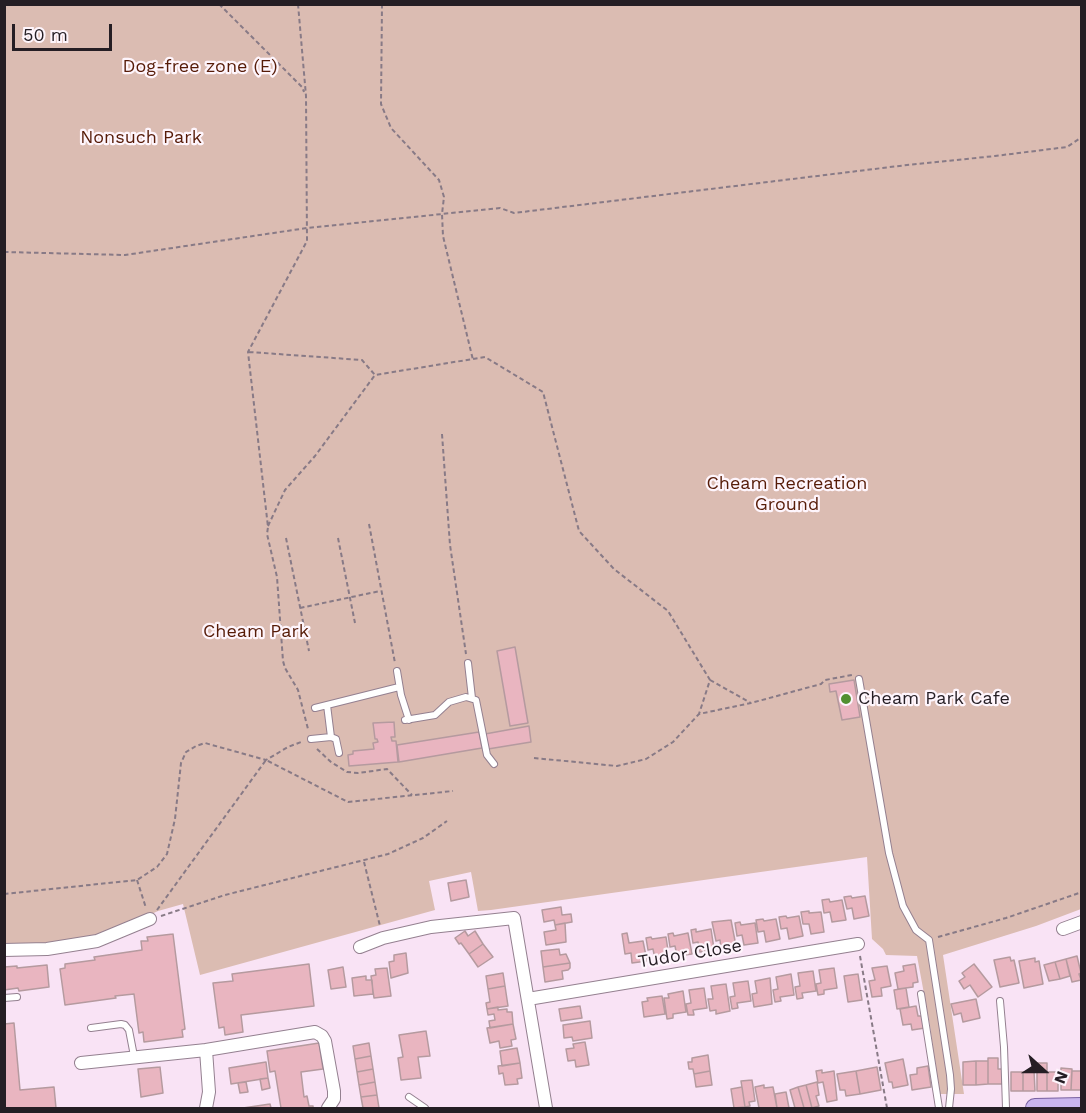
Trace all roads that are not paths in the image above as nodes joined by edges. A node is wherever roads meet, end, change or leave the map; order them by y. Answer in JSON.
{"nodes":[{"id":1,"x":468,"y":663,"type":"road end"},
{"id":2,"x":396,"y":671,"type":"road end"},
{"id":3,"x":859,"y":680,"type":"road end"},
{"id":4,"x":399,"y":687,"type":"junction"},
{"id":5,"x":471,"y":698,"type":"junction"},
{"id":6,"x":327,"y":705,"type":"junction"},
{"id":7,"x":315,"y":708,"type":"dead end"},
{"id":8,"x":331,"y":737,"type":"junction"},
{"id":9,"x":311,"y":739,"type":"road end"},
{"id":10,"x":339,"y":753,"type":"dead end"},
{"id":11,"x":494,"y":764,"type":"dead end"},
{"id":12,"x":150,"y":919,"type":"road end"},
{"id":13,"x":1082,"y":922,"type":"edge"},
{"id":14,"x":1063,"y":929,"type":"dead end"},
{"id":15,"x":858,"y":944,"type":"road end"},
{"id":16,"x":360,"y":947,"type":"dead end"},
{"id":17,"x":4,"y":950,"type":"edge"},
{"id":18,"x":921,"y":994,"type":"dead end"},
{"id":19,"x":17,"y":997,"type":"dead end"},
{"id":20,"x":4,"y":998,"type":"edge"},
{"id":21,"x":528,"y":999,"type":"junction"},
{"id":22,"x":1000,"y":1001,"type":"dead end"},
{"id":23,"x":91,"y":1028,"type":"dead end"},
{"id":24,"x":206,"y":1050,"type":"junction"},
{"id":25,"x":134,"y":1056,"type":"junction"},
{"id":26,"x":81,"y":1063,"type":"dead end"},
{"id":27,"x":409,"y":1097,"type":"dead end"},
{"id":28,"x":1082,"y":1107,"type":"edge"},
{"id":29,"x":206,"y":1108,"type":"edge"},
{"id":30,"x":328,"y":1108,"type":"edge"},
{"id":31,"x":424,"y":1108,"type":"edge"},
{"id":32,"x":546,"y":1108,"type":"edge"},
{"id":33,"x":939,"y":1108,"type":"edge"},
{"id":34,"x":949,"y":1108,"type":"edge"},
{"id":35,"x":1006,"y":1108,"type":"edge"},
{"id":36,"x":1035,"y":1108,"type":"edge"}],
"edges":[{"from":1,"to":5,"type":"lane"},
{"from":2,"to":4,"type":"lane"},
{"from":3,"to":34,"type":"lane"},
{"from":4,"to":5,"type":"lane"},
{"from":4,"to":6,"type":"lane"},
{"from":5,"to":11,"type":"lane"},
{"from":6,"to":7,"type":"lane"},
{"from":6,"to":8,"type":"lane"},
{"from":8,"to":9,"type":"lane"},
{"from":8,"to":10,"type":"lane"},
{"from":12,"to":17,"type":"street"},
{"from":13,"to":14,"type":"street"},
{"from":15,"to":21,"type":"street","name":"Tudor Close"},
{"from":16,"to":21,"type":"street"},
{"from":18,"to":33,"type":"lane"},
{"from":19,"to":20,"type":"lane"},
{"from":21,"to":32,"type":"street"},
{"from":22,"to":35,"type":"lane"},
{"from":23,"to":25,"type":"lane"},
{"from":24,"to":25,"type":"street"},
{"from":24,"to":29,"type":"street"},
{"from":24,"to":30,"type":"street"},
{"from":25,"to":26,"type":"street"},
{"from":27,"to":31,"type":"lane"},
{"from":28,"to":36,"type":"main road"}]}
